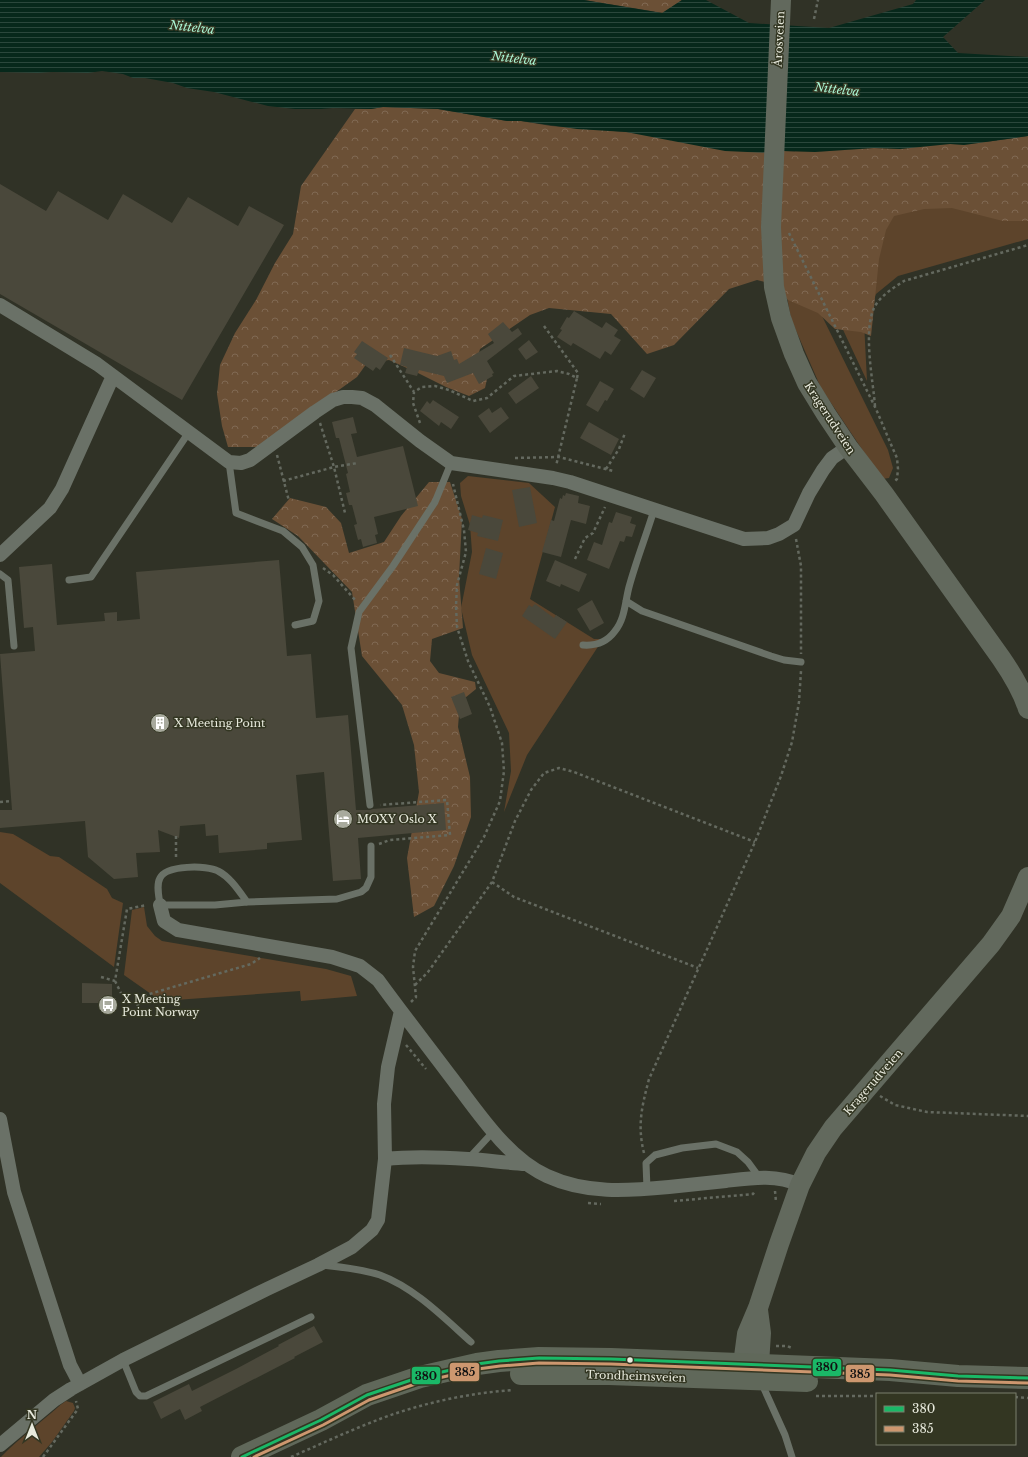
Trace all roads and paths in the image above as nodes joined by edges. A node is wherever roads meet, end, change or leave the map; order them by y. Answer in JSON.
{"nodes":[{"id":1,"x":781,"y":0,"type":"edge"},
{"id":2,"x":818,"y":0,"type":"edge"},
{"id":3,"x":814,"y":19,"type":"dead end"},
{"id":4,"x":777,"y":78,"type":"joint"},
{"id":5,"x":788,"y":231,"type":"dead end"},
{"id":6,"x":1028,"y":245,"type":"edge"},
{"id":7,"x":0,"y":306,"type":"edge"},
{"id":8,"x":544,"y":326,"type":"dead end"},
{"id":9,"x":390,"y":355,"type":"dead end"},
{"id":10,"x":113,"y":376,"type":"junction"},
{"id":11,"x":576,"y":378,"type":"junction"},
{"id":12,"x":414,"y":392,"type":"junction"},
{"id":13,"x":876,"y":409,"type":"junction"},
{"id":14,"x":315,"y":412,"type":"junction"},
{"id":15,"x":189,"y":432,"type":"junction"},
{"id":16,"x":625,"y":433,"type":"dead end"},
{"id":17,"x":420,"y":441,"type":"junction"},
{"id":18,"x":273,"y":443,"type":"junction"},
{"id":19,"x":848,"y":447,"type":"junction"},
{"id":20,"x":559,"y":457,"type":"junction"},
{"id":21,"x":512,"y":458,"type":"dead end"},
{"id":22,"x":229,"y":462,"type":"junction"},
{"id":23,"x":358,"y":463,"type":"dead end"},
{"id":24,"x":456,"y":464,"type":"junction"},
{"id":25,"x":334,"y":467,"type":"junction"},
{"id":26,"x":606,"y":469,"type":"junction"},
{"id":27,"x":613,"y":471,"type":"dead end"},
{"id":28,"x":553,"y":478,"type":"junction"},
{"id":29,"x":284,"y":481,"type":"junction"},
{"id":30,"x":884,"y":494,"type":"junction"},
{"id":31,"x":611,"y":496,"type":"junction"},
{"id":32,"x":290,"y":501,"type":"dead end"},
{"id":33,"x":654,"y":510,"type":"junction"},
{"id":34,"x":345,"y":513,"type":"dead end"},
{"id":35,"x":794,"y":525,"type":"junction"},
{"id":36,"x":0,"y":555,"type":"edge"},
{"id":37,"x":575,"y":559,"type":"dead end"},
{"id":38,"x":313,"y":565,"type":"junction"},
{"id":39,"x":0,"y":574,"type":"edge"},
{"id":40,"x":69,"y":580,"type":"dead end"},
{"id":41,"x":626,"y":601,"type":"junction"},
{"id":42,"x":362,"y":608,"type":"junction"},
{"id":43,"x":295,"y":625,"type":"dead end"},
{"id":44,"x":583,"y":645,"type":"dead end"},
{"id":45,"x":14,"y":646,"type":"dead end"},
{"id":46,"x":801,"y":662,"type":"junction"},
{"id":47,"x":1028,"y":709,"type":"edge"},
{"id":48,"x":11,"y":801,"type":"dead end"},
{"id":49,"x":0,"y":802,"type":"edge"},
{"id":50,"x":370,"y":805,"type":"joint"},
{"id":51,"x":176,"y":836,"type":"dead end"},
{"id":52,"x":755,"y":842,"type":"junction"},
{"id":53,"x":371,"y":846,"type":"joint"},
{"id":54,"x":176,"y":869,"type":"junction"},
{"id":55,"x":1028,"y":877,"type":"edge"},
{"id":56,"x":492,"y":882,"type":"junction"},
{"id":57,"x":247,"y":902,"type":"junction"},
{"id":58,"x":160,"y":905,"type":"junction"},
{"id":59,"x":264,"y":945,"type":"junction"},
{"id":60,"x":698,"y":968,"type":"junction"},
{"id":61,"x":101,"y":977,"type":"dead end"},
{"id":62,"x":115,"y":981,"type":"junction"},
{"id":63,"x":415,"y":985,"type":"junction"},
{"id":64,"x":121,"y":993,"type":"dead end"},
{"id":65,"x":137,"y":1006,"type":"dead end"},
{"id":66,"x":401,"y":1012,"type":"junction"},
{"id":67,"x":395,"y":1032,"type":"junction"},
{"id":68,"x":426,"y":1069,"type":"dead end"},
{"id":69,"x":870,"y":1085,"type":"junction"},
{"id":70,"x":1028,"y":1116,"type":"edge"},
{"id":71,"x":0,"y":1119,"type":"edge"},
{"id":72,"x":493,"y":1132,"type":"junction"},
{"id":73,"x":385,"y":1159,"type":"junction"},
{"id":74,"x":468,"y":1159,"type":"junction"},
{"id":75,"x":646,"y":1163,"type":"junction"},
{"id":76,"x":526,"y":1164,"type":"junction"},
{"id":77,"x":759,"y":1177,"type":"junction"},
{"id":78,"x":800,"y":1185,"type":"junction"},
{"id":79,"x":647,"y":1189,"type":"junction"},
{"id":80,"x":581,"y":1202,"type":"dead end"},
{"id":81,"x":669,"y":1202,"type":"dead end"},
{"id":82,"x":607,"y":1204,"type":"dead end"},
{"id":83,"x":318,"y":1265,"type":"junction"},
{"id":84,"x":311,"y":1317,"type":"dead end"},
{"id":85,"x":471,"y":1342,"type":"dead end"},
{"id":86,"x":123,"y":1360,"type":"junction"},
{"id":87,"x":753,"y":1372,"type":"junction"},
{"id":88,"x":1028,"y":1378,"type":"edge"},
{"id":89,"x":76,"y":1386,"type":"junction"},
{"id":90,"x":515,"y":1390,"type":"dead end"},
{"id":91,"x":813,"y":1396,"type":"dead end"},
{"id":92,"x":876,"y":1396,"type":"edge"},
{"id":93,"x":1016,"y":1398,"type":"edge"},
{"id":94,"x":1028,"y":1398,"type":"edge"},
{"id":95,"x":0,"y":1445,"type":"edge"},
{"id":96,"x":43,"y":1457,"type":"edge"},
{"id":97,"x":242,"y":1457,"type":"edge"},
{"id":98,"x":292,"y":1457,"type":"edge"},
{"id":99,"x":792,"y":1457,"type":"edge"}],
"edges":[{"from":1,"to":4,"type":"main road","name":"Årosveien"},
{"from":2,"to":3,"type":"path"},
{"from":4,"to":19,"type":"main road","name":"Kragerudveien"},
{"from":5,"to":13,"type":"path"},
{"from":6,"to":13,"type":"path"},
{"from":7,"to":10,"type":"street"},
{"from":8,"to":11,"type":"path"},
{"from":9,"to":12,"type":"path"},
{"from":10,"to":15,"type":"street"},
{"from":10,"to":36,"type":"street"},
{"from":11,"to":12,"type":"path"},
{"from":11,"to":20,"type":"path"},
{"from":12,"to":17,"type":"path"},
{"from":13,"to":30,"type":"path"},
{"from":14,"to":17,"type":"street"},
{"from":14,"to":18,"type":"street"},
{"from":14,"to":25,"type":"path"},
{"from":15,"to":22,"type":"street"},
{"from":15,"to":40,"type":"lane"},
{"from":16,"to":26,"type":"path"},
{"from":17,"to":24,"type":"street"},
{"from":18,"to":22,"type":"street"},
{"from":18,"to":29,"type":"path"},
{"from":19,"to":30,"type":"main road","name":"Kragerudveien"},
{"from":19,"to":35,"type":"street"},
{"from":20,"to":21,"type":"path"},
{"from":20,"to":26,"type":"path"},
{"from":20,"to":28,"type":"path"},
{"from":22,"to":38,"type":"lane"},
{"from":23,"to":25,"type":"path"},
{"from":24,"to":28,"type":"street"},
{"from":24,"to":42,"type":"lane"},
{"from":24,"to":63,"type":"path"},
{"from":25,"to":29,"type":"path"},
{"from":25,"to":34,"type":"path"},
{"from":26,"to":27,"type":"path"},
{"from":28,"to":31,"type":"street"},
{"from":29,"to":32,"type":"path"},
{"from":30,"to":47,"type":"main road","name":"Kragerudveien"},
{"from":31,"to":33,"type":"street"},
{"from":31,"to":37,"type":"path"},
{"from":33,"to":35,"type":"street"},
{"from":33,"to":41,"type":"lane"},
{"from":35,"to":46,"type":"path"},
{"from":38,"to":42,"type":"path"},
{"from":38,"to":43,"type":"lane"},
{"from":39,"to":45,"type":"lane"},
{"from":41,"to":44,"type":"lane"},
{"from":41,"to":46,"type":"lane"},
{"from":42,"to":50,"type":"lane"},
{"from":46,"to":52,"type":"path"},
{"from":48,"to":49,"type":"path"},
{"from":50,"to":53,"type":"path"},
{"from":51,"to":54,"type":"path"},
{"from":52,"to":56,"type":"path"},
{"from":52,"to":60,"type":"path"},
{"from":53,"to":57,"type":"lane"},
{"from":54,"to":57,"type":"lane"},
{"from":54,"to":58,"type":"lane"},
{"from":55,"to":69,"type":"main road","name":"Kragerudveien"},
{"from":56,"to":60,"type":"path"},
{"from":56,"to":63,"type":"path"},
{"from":57,"to":58,"type":"lane"},
{"from":58,"to":59,"type":"street"},
{"from":58,"to":62,"type":"path"},
{"from":59,"to":65,"type":"path"},
{"from":59,"to":66,"type":"street"},
{"from":60,"to":75,"type":"path"},
{"from":61,"to":62,"type":"path"},
{"from":62,"to":64,"type":"path"},
{"from":63,"to":66,"type":"path"},
{"from":66,"to":67,"type":"street"},
{"from":66,"to":72,"type":"street"},
{"from":67,"to":68,"type":"path"},
{"from":67,"to":73,"type":"street"},
{"from":69,"to":70,"type":"path"},
{"from":69,"to":78,"type":"main road","name":"Kragerudveien"},
{"from":71,"to":89,"type":"street"},
{"from":72,"to":74,"type":"lane"},
{"from":72,"to":76,"type":"street"},
{"from":73,"to":74,"type":"street"},
{"from":73,"to":83,"type":"street"},
{"from":74,"to":76,"type":"street"},
{"from":75,"to":77,"type":"lane"},
{"from":75,"to":79,"type":"lane"},
{"from":76,"to":79,"type":"street"},
{"from":77,"to":78,"type":"street"},
{"from":77,"to":79,"type":"street"},
{"from":77,"to":81,"type":"path"},
{"from":78,"to":87,"type":"main road","name":"Kragerudveien"},
{"from":80,"to":82,"type":"path"},
{"from":83,"to":85,"type":"lane"},
{"from":83,"to":86,"type":"street"},
{"from":84,"to":86,"type":"lane"},
{"from":86,"to":89,"type":"street"},
{"from":87,"to":88,"type":"main road","name":"Trondheimsveien"},
{"from":87,"to":97,"type":"main road","name":"Trondheimsveien"},
{"from":87,"to":99,"type":"lane"},
{"from":89,"to":95,"type":"street"},
{"from":89,"to":96,"type":"path"},
{"from":90,"to":98,"type":"path"},
{"from":91,"to":92,"type":"path"},
{"from":93,"to":94,"type":"path"}]}
